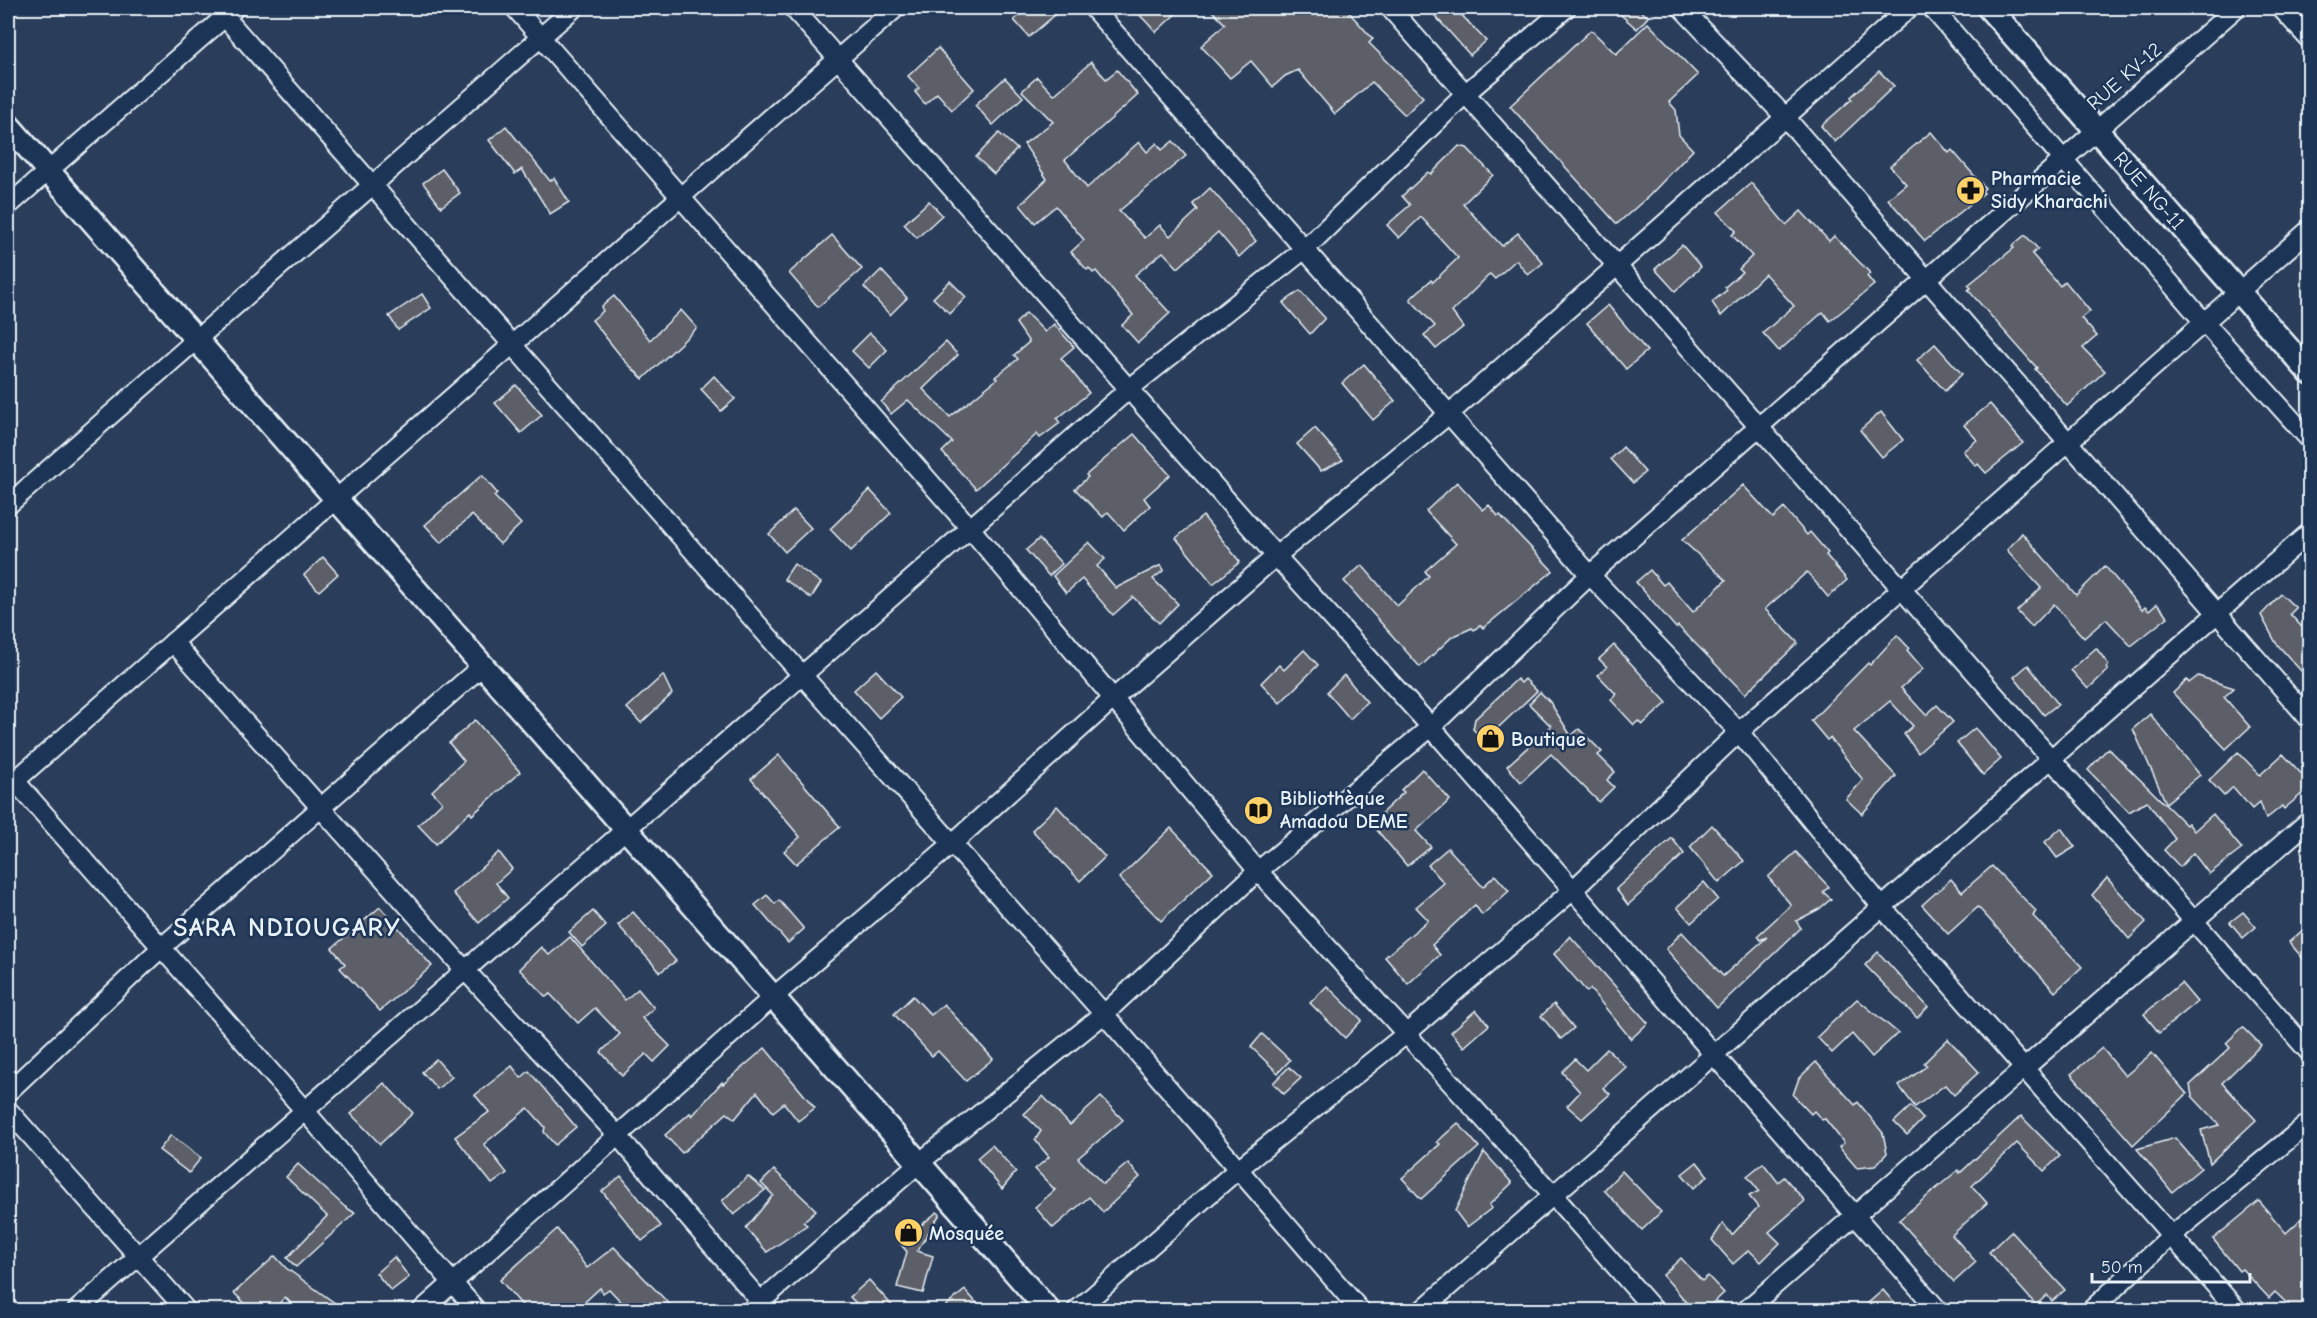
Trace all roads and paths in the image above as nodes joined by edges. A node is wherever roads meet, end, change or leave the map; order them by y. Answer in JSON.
{"nodes":[{"id":1,"x":515,"y":8,"type":"edge"},
{"id":2,"x":574,"y":8,"type":"edge"},
{"id":3,"x":793,"y":8,"type":"edge"},
{"id":4,"x":896,"y":8,"type":"edge"},
{"id":5,"x":1093,"y":8,"type":"edge"},
{"id":6,"x":1390,"y":8,"type":"edge"},
{"id":7,"x":1566,"y":8,"type":"edge"},
{"id":8,"x":1682,"y":8,"type":"edge"},
{"id":9,"x":1909,"y":8,"type":"edge"},
{"id":10,"x":1932,"y":8,"type":"edge"},
{"id":11,"x":1989,"y":8,"type":"edge"},
{"id":12,"x":2236,"y":8,"type":"edge"},
{"id":13,"x":2281,"y":8,"type":"edge"},
{"id":14,"x":225,"y":10,"type":"edge"},
{"id":15,"x":541,"y":37,"type":"junction"},
{"id":16,"x":2310,"y":40,"type":"edge"},
{"id":17,"x":838,"y":58,"type":"junction"},
{"id":18,"x":1466,"y":93,"type":"junction"},
{"id":19,"x":1785,"y":117,"type":"junction"},
{"id":20,"x":8,"y":125,"type":"edge"},
{"id":21,"x":2097,"y":130,"type":"junction"},
{"id":22,"x":2064,"y":159,"type":"junction"},
{"id":23,"x":48,"y":171,"type":"junction"},
{"id":24,"x":372,"y":185,"type":"junction"},
{"id":25,"x":681,"y":196,"type":"junction"},
{"id":26,"x":8,"y":206,"type":"edge"},
{"id":27,"x":2310,"y":230,"type":"edge"},
{"id":28,"x":1306,"y":248,"type":"junction"},
{"id":29,"x":1617,"y":266,"type":"junction"},
{"id":30,"x":1926,"y":280,"type":"junction"},
{"id":31,"x":2238,"y":292,"type":"junction"},
{"id":32,"x":2204,"y":322,"type":"junction"},
{"id":33,"x":196,"y":340,"type":"junction"},
{"id":34,"x":512,"y":344,"type":"junction"},
{"id":35,"x":2310,"y":373,"type":"edge"},
{"id":36,"x":1129,"y":389,"type":"junction"},
{"id":37,"x":1449,"y":414,"type":"junction"},
{"id":38,"x":1759,"y":427,"type":"junction"},
{"id":39,"x":2310,"y":440,"type":"edge"},
{"id":40,"x":2067,"y":442,"type":"junction"},
{"id":41,"x":336,"y":499,"type":"junction"},
{"id":42,"x":8,"y":506,"type":"edge"},
{"id":43,"x":970,"y":528,"type":"junction"},
{"id":44,"x":2310,"y":532,"type":"edge"},
{"id":45,"x":1276,"y":556,"type":"junction"},
{"id":46,"x":1590,"y":575,"type":"junction"},
{"id":47,"x":1901,"y":588,"type":"junction"},
{"id":48,"x":2217,"y":614,"type":"junction"},
{"id":49,"x":173,"y":642,"type":"junction"},
{"id":50,"x":482,"y":666,"type":"junction"},
{"id":51,"x":802,"y":675,"type":"junction"},
{"id":52,"x":1114,"y":698,"type":"junction"},
{"id":53,"x":2310,"y":720,"type":"edge"},
{"id":54,"x":1431,"y":727,"type":"junction"},
{"id":55,"x":1739,"y":732,"type":"junction"},
{"id":56,"x":2051,"y":759,"type":"junction"},
{"id":57,"x":10,"y":780,"type":"edge"},
{"id":58,"x":321,"y":808,"type":"junction"},
{"id":59,"x":2310,"y":820,"type":"edge"},
{"id":60,"x":626,"y":830,"type":"junction"},
{"id":61,"x":953,"y":843,"type":"junction"},
{"id":62,"x":1258,"y":871,"type":"junction"},
{"id":63,"x":1573,"y":890,"type":"junction"},
{"id":64,"x":1882,"y":907,"type":"junction"},
{"id":65,"x":2193,"y":921,"type":"junction"},
{"id":66,"x":161,"y":948,"type":"junction"},
{"id":67,"x":465,"y":970,"type":"junction"},
{"id":68,"x":772,"y":998,"type":"junction"},
{"id":69,"x":1104,"y":1014,"type":"junction"},
{"id":70,"x":1406,"y":1034,"type":"junction"},
{"id":71,"x":2310,"y":1053,"type":"edge"},
{"id":72,"x":1714,"y":1055,"type":"junction"},
{"id":73,"x":2024,"y":1069,"type":"junction"},
{"id":74,"x":8,"y":1092,"type":"edge"},
{"id":75,"x":8,"y":1110,"type":"edge"},
{"id":76,"x":305,"y":1111,"type":"junction"},
{"id":77,"x":2310,"y":1122,"type":"edge"},
{"id":78,"x":618,"y":1136,"type":"junction"},
{"id":79,"x":919,"y":1163,"type":"junction"},
{"id":80,"x":1237,"y":1170,"type":"junction"},
{"id":81,"x":1553,"y":1195,"type":"junction"},
{"id":82,"x":1855,"y":1216,"type":"junction"},
{"id":83,"x":2172,"y":1235,"type":"junction"},
{"id":84,"x":138,"y":1257,"type":"junction"},
{"id":85,"x":453,"y":1284,"type":"junction"},
{"id":86,"x":760,"y":1308,"type":"edge"},
{"id":87,"x":77,"y":1311,"type":"edge"},
{"id":88,"x":186,"y":1311,"type":"edge"},
{"id":89,"x":422,"y":1311,"type":"edge"},
{"id":90,"x":476,"y":1311,"type":"edge"},
{"id":91,"x":1048,"y":1311,"type":"edge"},
{"id":92,"x":1077,"y":1311,"type":"edge"},
{"id":93,"x":1360,"y":1311,"type":"edge"},
{"id":94,"x":1422,"y":1311,"type":"edge"},
{"id":95,"x":1654,"y":1311,"type":"edge"},
{"id":96,"x":1746,"y":1311,"type":"edge"},
{"id":97,"x":1938,"y":1311,"type":"edge"},
{"id":98,"x":2091,"y":1311,"type":"edge"},
{"id":99,"x":2237,"y":1311,"type":"edge"}],
"edges":[{"from":1,"to":15,"type":"street"},
{"from":2,"to":15,"type":"street"},
{"from":3,"to":17,"type":"street"},
{"from":4,"to":17,"type":"street"},
{"from":5,"to":28,"type":"street"},
{"from":6,"to":18,"type":"street"},
{"from":7,"to":18,"type":"street"},
{"from":8,"to":19,"type":"street"},
{"from":9,"to":19,"type":"street"},
{"from":10,"to":22,"type":"street"},
{"from":11,"to":21,"type":"street","name":"RUE NG-11"},
{"from":12,"to":21,"type":"street","name":"RUE KV-12"},
{"from":13,"to":16,"type":"street"},
{"from":14,"to":23,"type":"street"},
{"from":14,"to":24,"type":"street"},
{"from":15,"to":24,"type":"street"},
{"from":15,"to":25,"type":"street"},
{"from":17,"to":25,"type":"street"},
{"from":17,"to":36,"type":"street"},
{"from":18,"to":28,"type":"street"},
{"from":18,"to":29,"type":"street"},
{"from":19,"to":29,"type":"street"},
{"from":19,"to":30,"type":"street"},
{"from":20,"to":23,"type":"street"},
{"from":21,"to":22,"type":"street","name":"RUE KV-12"},
{"from":21,"to":31,"type":"street","name":"RUE NG-11"},
{"from":22,"to":30,"type":"street","name":"RUE KV-12"},
{"from":22,"to":32,"type":"street"},
{"from":23,"to":26,"type":"street"},
{"from":23,"to":33,"type":"street"},
{"from":24,"to":33,"type":"street"},
{"from":24,"to":34,"type":"street"},
{"from":25,"to":34,"type":"street"},
{"from":25,"to":43,"type":"street"},
{"from":27,"to":31,"type":"street"},
{"from":28,"to":36,"type":"street"},
{"from":28,"to":37,"type":"street"},
{"from":29,"to":37,"type":"street"},
{"from":29,"to":38,"type":"street"},
{"from":30,"to":38,"type":"street","name":"RUE KV-12"},
{"from":30,"to":40,"type":"street"},
{"from":31,"to":32,"type":"street"},
{"from":31,"to":35,"type":"street","name":"RUE NG-11"},
{"from":32,"to":39,"type":"street"},
{"from":32,"to":40,"type":"street"},
{"from":33,"to":41,"type":"street"},
{"from":33,"to":42,"type":"street"},
{"from":34,"to":41,"type":"street"},
{"from":34,"to":51,"type":"street"},
{"from":36,"to":43,"type":"street"},
{"from":36,"to":45,"type":"street"},
{"from":37,"to":45,"type":"street"},
{"from":37,"to":46,"type":"street"},
{"from":38,"to":46,"type":"street","name":"RUE KV-12"},
{"from":38,"to":47,"type":"street"},
{"from":40,"to":47,"type":"street"},
{"from":40,"to":48,"type":"street"},
{"from":41,"to":49,"type":"street"},
{"from":41,"to":50,"type":"street"},
{"from":43,"to":51,"type":"street"},
{"from":43,"to":52,"type":"street"},
{"from":44,"to":48,"type":"street"},
{"from":45,"to":52,"type":"street"},
{"from":45,"to":54,"type":"street"},
{"from":46,"to":54,"type":"street","name":"RUE KV-12"},
{"from":46,"to":55,"type":"street"},
{"from":47,"to":55,"type":"street"},
{"from":47,"to":56,"type":"street"},
{"from":48,"to":53,"type":"street"},
{"from":48,"to":56,"type":"street"},
{"from":49,"to":57,"type":"street"},
{"from":49,"to":58,"type":"street"},
{"from":50,"to":58,"type":"street"},
{"from":50,"to":60,"type":"street"},
{"from":51,"to":60,"type":"street"},
{"from":51,"to":61,"type":"street"},
{"from":52,"to":61,"type":"street"},
{"from":52,"to":62,"type":"street"},
{"from":54,"to":62,"type":"street","name":"RUE KV-12"},
{"from":54,"to":63,"type":"street"},
{"from":55,"to":63,"type":"street"},
{"from":55,"to":64,"type":"street"},
{"from":56,"to":64,"type":"street"},
{"from":56,"to":65,"type":"street"},
{"from":57,"to":66,"type":"street"},
{"from":58,"to":66,"type":"street"},
{"from":58,"to":67,"type":"street"},
{"from":59,"to":65,"type":"street"},
{"from":60,"to":67,"type":"street"},
{"from":60,"to":68,"type":"street"},
{"from":61,"to":68,"type":"street"},
{"from":61,"to":69,"type":"street"},
{"from":62,"to":69,"type":"street","name":"RUE KV-12"},
{"from":62,"to":70,"type":"street"},
{"from":63,"to":70,"type":"street"},
{"from":63,"to":72,"type":"street"},
{"from":64,"to":72,"type":"street"},
{"from":64,"to":73,"type":"street"},
{"from":65,"to":71,"type":"street"},
{"from":65,"to":73,"type":"street"},
{"from":66,"to":74,"type":"street"},
{"from":66,"to":76,"type":"street"},
{"from":67,"to":76,"type":"street"},
{"from":67,"to":78,"type":"street"},
{"from":68,"to":78,"type":"street"},
{"from":68,"to":79,"type":"street"},
{"from":69,"to":79,"type":"street","name":"RUE KV-12"},
{"from":69,"to":80,"type":"street"},
{"from":70,"to":80,"type":"street"},
{"from":70,"to":81,"type":"street"},
{"from":72,"to":81,"type":"street"},
{"from":72,"to":82,"type":"street"},
{"from":73,"to":82,"type":"street"},
{"from":73,"to":83,"type":"street"},
{"from":75,"to":84,"type":"street"},
{"from":76,"to":84,"type":"street"},
{"from":76,"to":85,"type":"street"},
{"from":77,"to":83,"type":"street"},
{"from":78,"to":85,"type":"street"},
{"from":78,"to":86,"type":"street"},
{"from":79,"to":86,"type":"street","name":"RUE KV-12"},
{"from":79,"to":91,"type":"street"},
{"from":80,"to":92,"type":"street"},
{"from":80,"to":93,"type":"street"},
{"from":81,"to":94,"type":"street"},
{"from":81,"to":95,"type":"street"},
{"from":82,"to":96,"type":"street"},
{"from":82,"to":97,"type":"street"},
{"from":83,"to":98,"type":"street"},
{"from":83,"to":99,"type":"street"},
{"from":84,"to":87,"type":"street"},
{"from":84,"to":88,"type":"street"},
{"from":85,"to":89,"type":"street"},
{"from":85,"to":90,"type":"street"}]}
